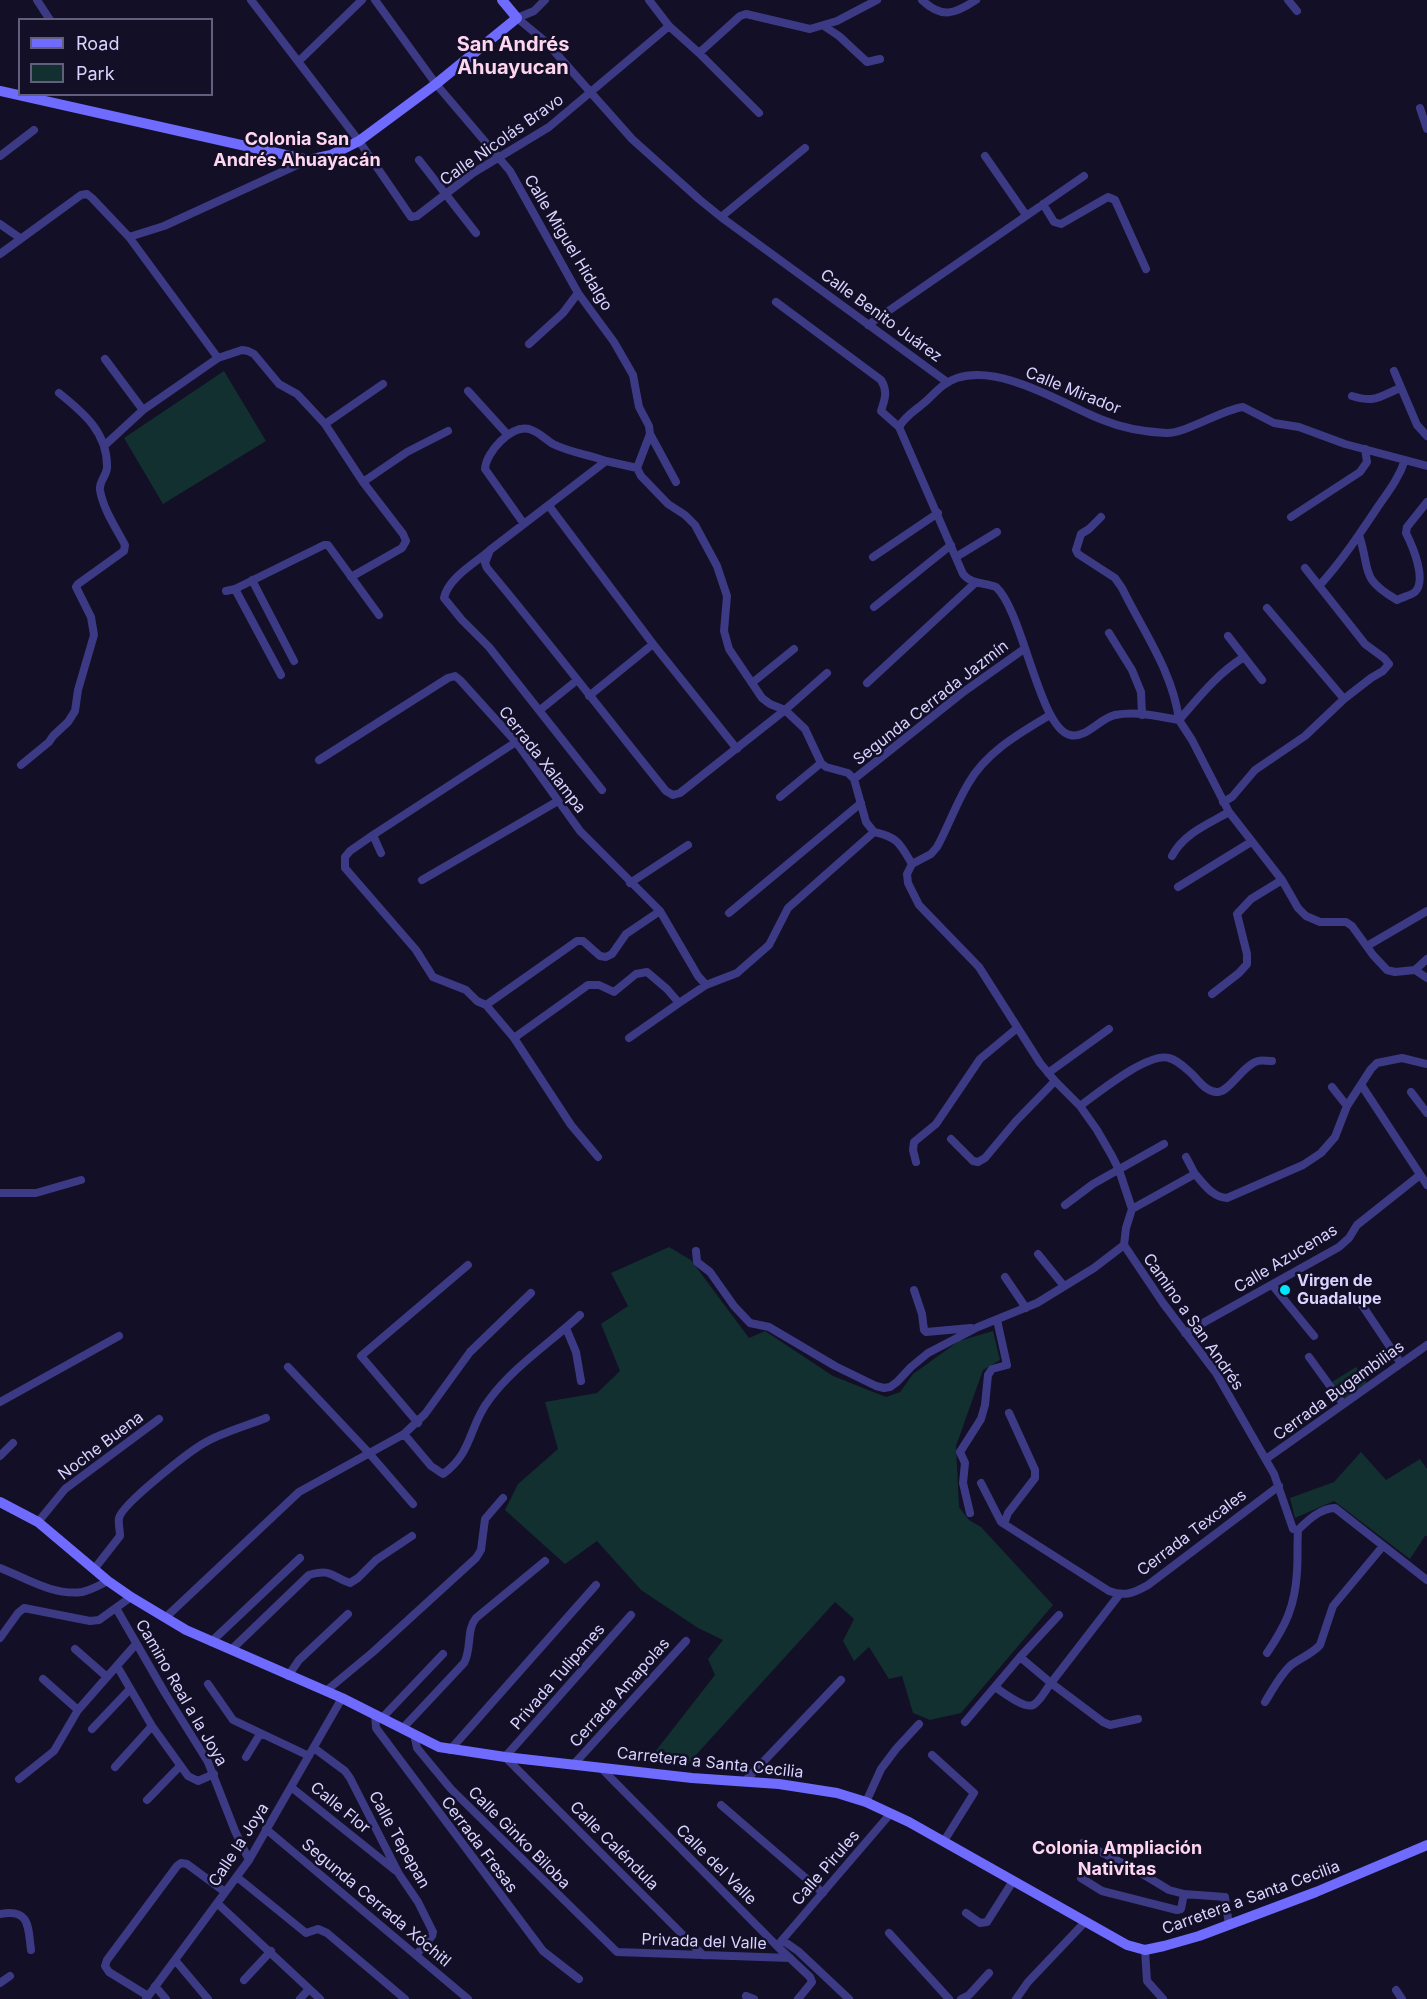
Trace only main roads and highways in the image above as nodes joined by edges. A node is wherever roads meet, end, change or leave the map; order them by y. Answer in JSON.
{"nodes":[{"id":1,"x":502,"y":0,"type":"edge"},
{"id":2,"x":0,"y":90,"type":"edge"},
{"id":3,"x":18,"y":94,"type":"edge"},
{"id":4,"x":29,"y":96,"type":"edge"},
{"id":5,"x":0,"y":1502,"type":"edge"},
{"id":6,"x":1427,"y":1845,"type":"edge"}],
"edges":[{"from":1,"to":4,"type":"main road","name":"Calle Benito Juárez"},
{"from":2,"to":3,"type":"main road"},
{"from":5,"to":6,"type":"main road","name":"Carretera a Santa Cecilia"}]}
